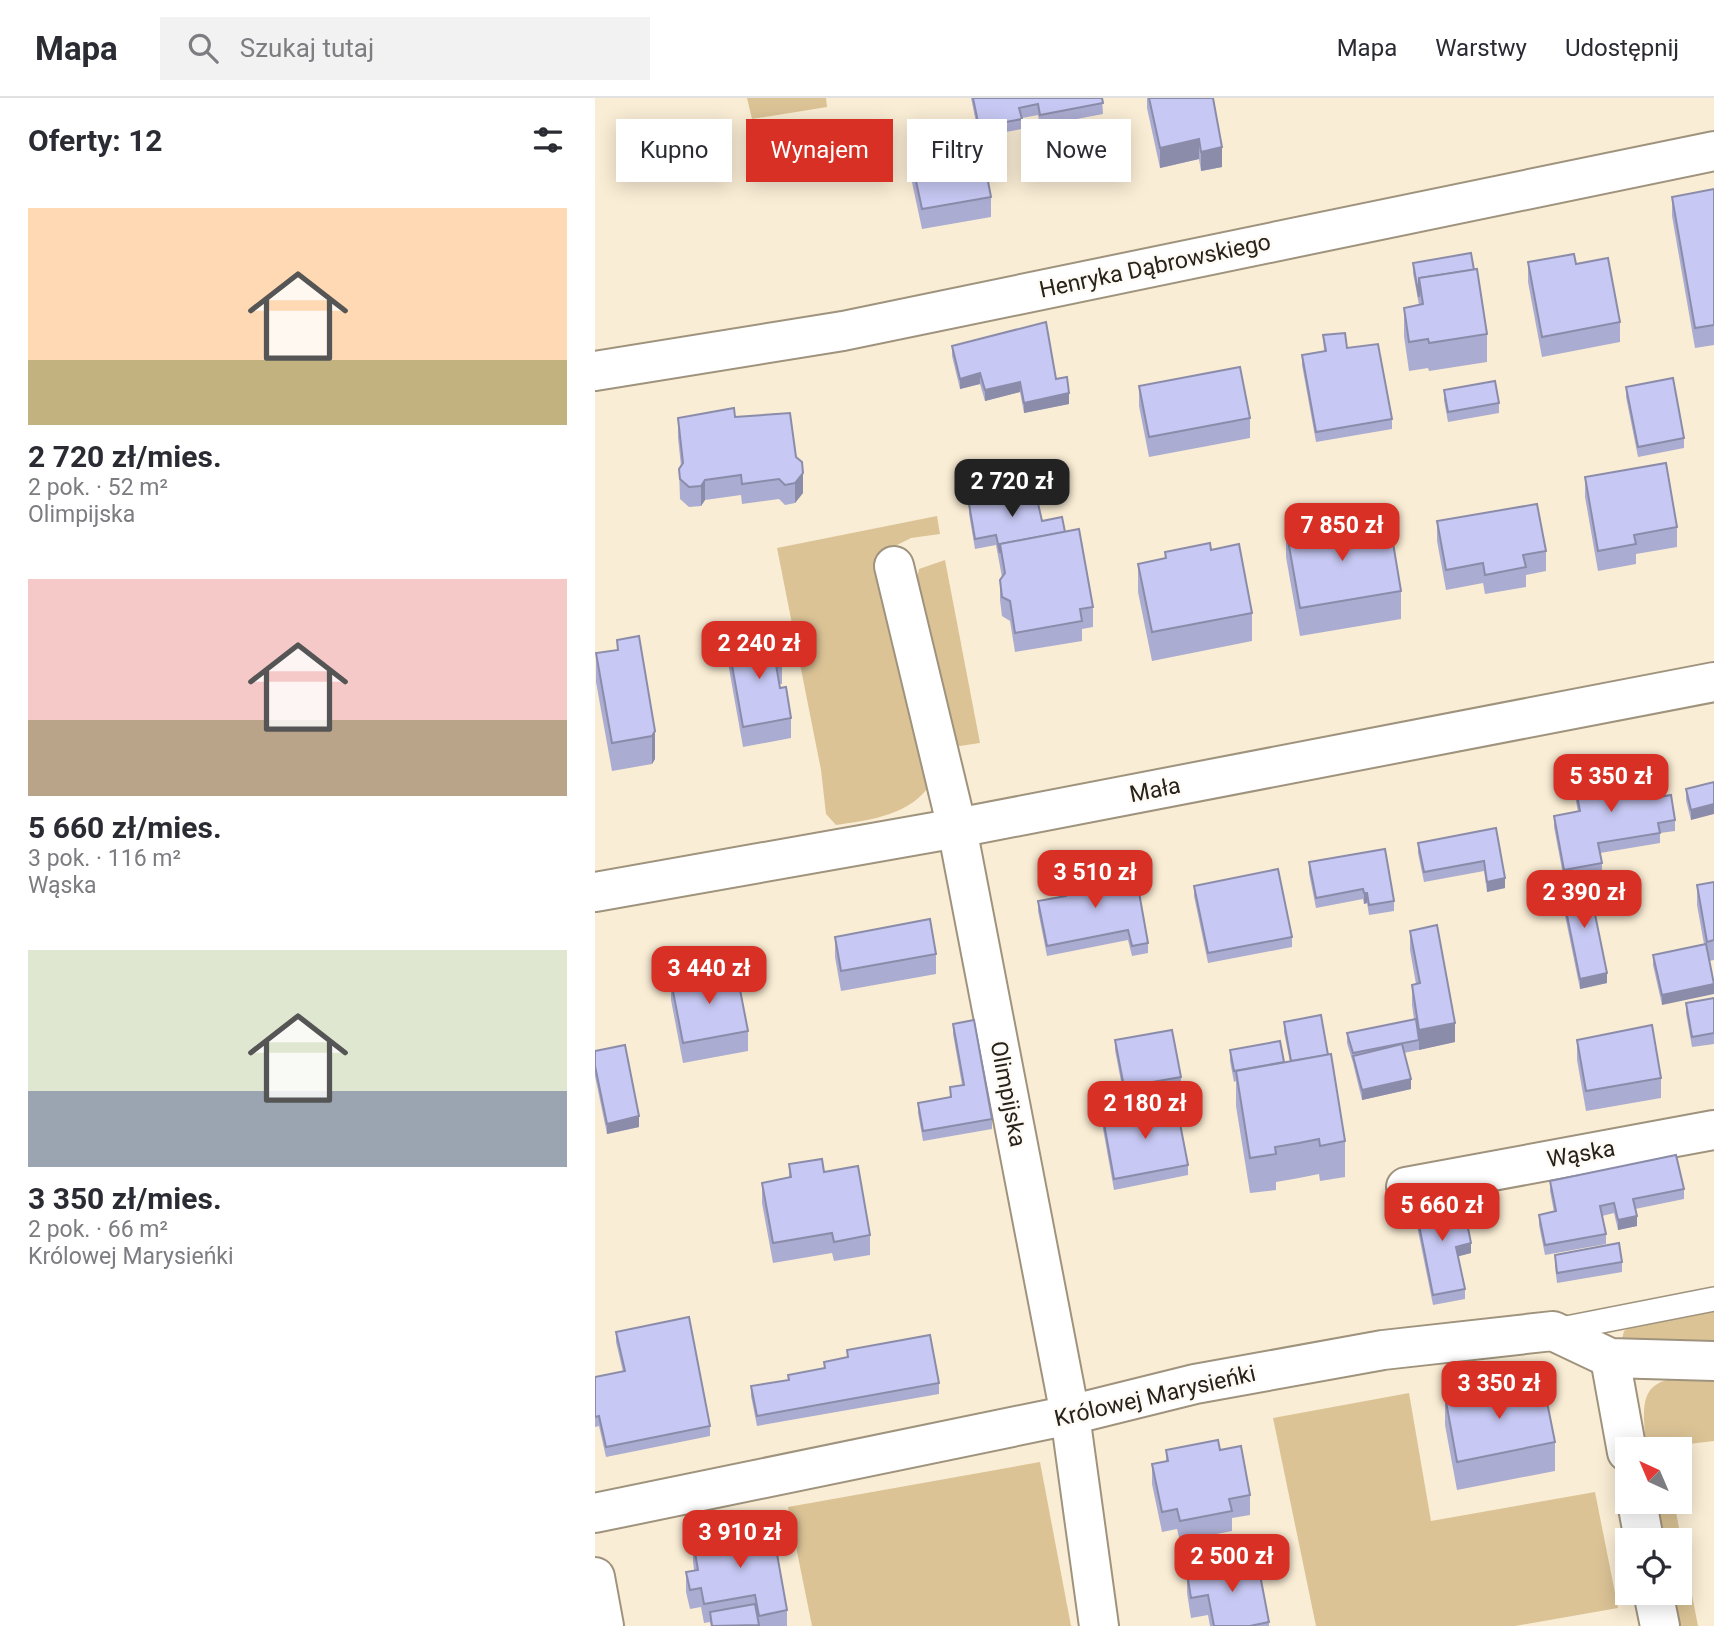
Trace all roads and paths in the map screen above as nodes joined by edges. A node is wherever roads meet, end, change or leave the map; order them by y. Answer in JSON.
{"nodes":[{"id":1,"x":1714,"y":151,"type":"edge"},
{"id":2,"x":595,"y":371,"type":"edge"},
{"id":3,"x":894,"y":566,"type":"dead end"},
{"id":4,"x":1714,"y":682,"type":"edge"},
{"id":5,"x":957,"y":828,"type":"junction"},
{"id":6,"x":595,"y":892,"type":"edge"},
{"id":7,"x":1714,"y":1130,"type":"edge"},
{"id":8,"x":1406,"y":1187,"type":"dead end"},
{"id":9,"x":1714,"y":1299,"type":"edge"},
{"id":10,"x":1553,"y":1331,"type":"junction"},
{"id":11,"x":1610,"y":1358,"type":"junction"},
{"id":12,"x":1714,"y":1361,"type":"edge"},
{"id":13,"x":1070,"y":1415,"type":"junction"},
{"id":14,"x":1624,"y":1437,"type":"edge"},
{"id":15,"x":595,"y":1513,"type":"edge"},
{"id":16,"x":595,"y":1577,"type":"edge"},
{"id":17,"x":1656,"y":1605,"type":"edge"},
{"id":18,"x":604,"y":1626,"type":"edge"},
{"id":19,"x":1099,"y":1626,"type":"edge"},
{"id":20,"x":1660,"y":1626,"type":"edge"}],
"edges":[{"from":1,"to":2,"type":"street","name":"Henryka Dąbrowskiego"},
{"from":3,"to":5,"type":"street","name":"Olimpijska"},
{"from":4,"to":5,"type":"street","name":"Mała"},
{"from":5,"to":6,"type":"street","name":"Mała"},
{"from":5,"to":13,"type":"street","name":"Olimpijska"},
{"from":7,"to":8,"type":"street","name":"Wąska"},
{"from":9,"to":10,"type":"lane"},
{"from":10,"to":11,"type":"street"},
{"from":10,"to":13,"type":"street","name":"Królowej Marysieńki"},
{"from":11,"to":12,"type":"street"},
{"from":11,"to":14,"type":"street"},
{"from":13,"to":15,"type":"street","name":"Królowej Marysieńki"},
{"from":13,"to":19,"type":"street","name":"Olimpijska"},
{"from":16,"to":18,"type":"street"},
{"from":17,"to":20,"type":"street"}]}
